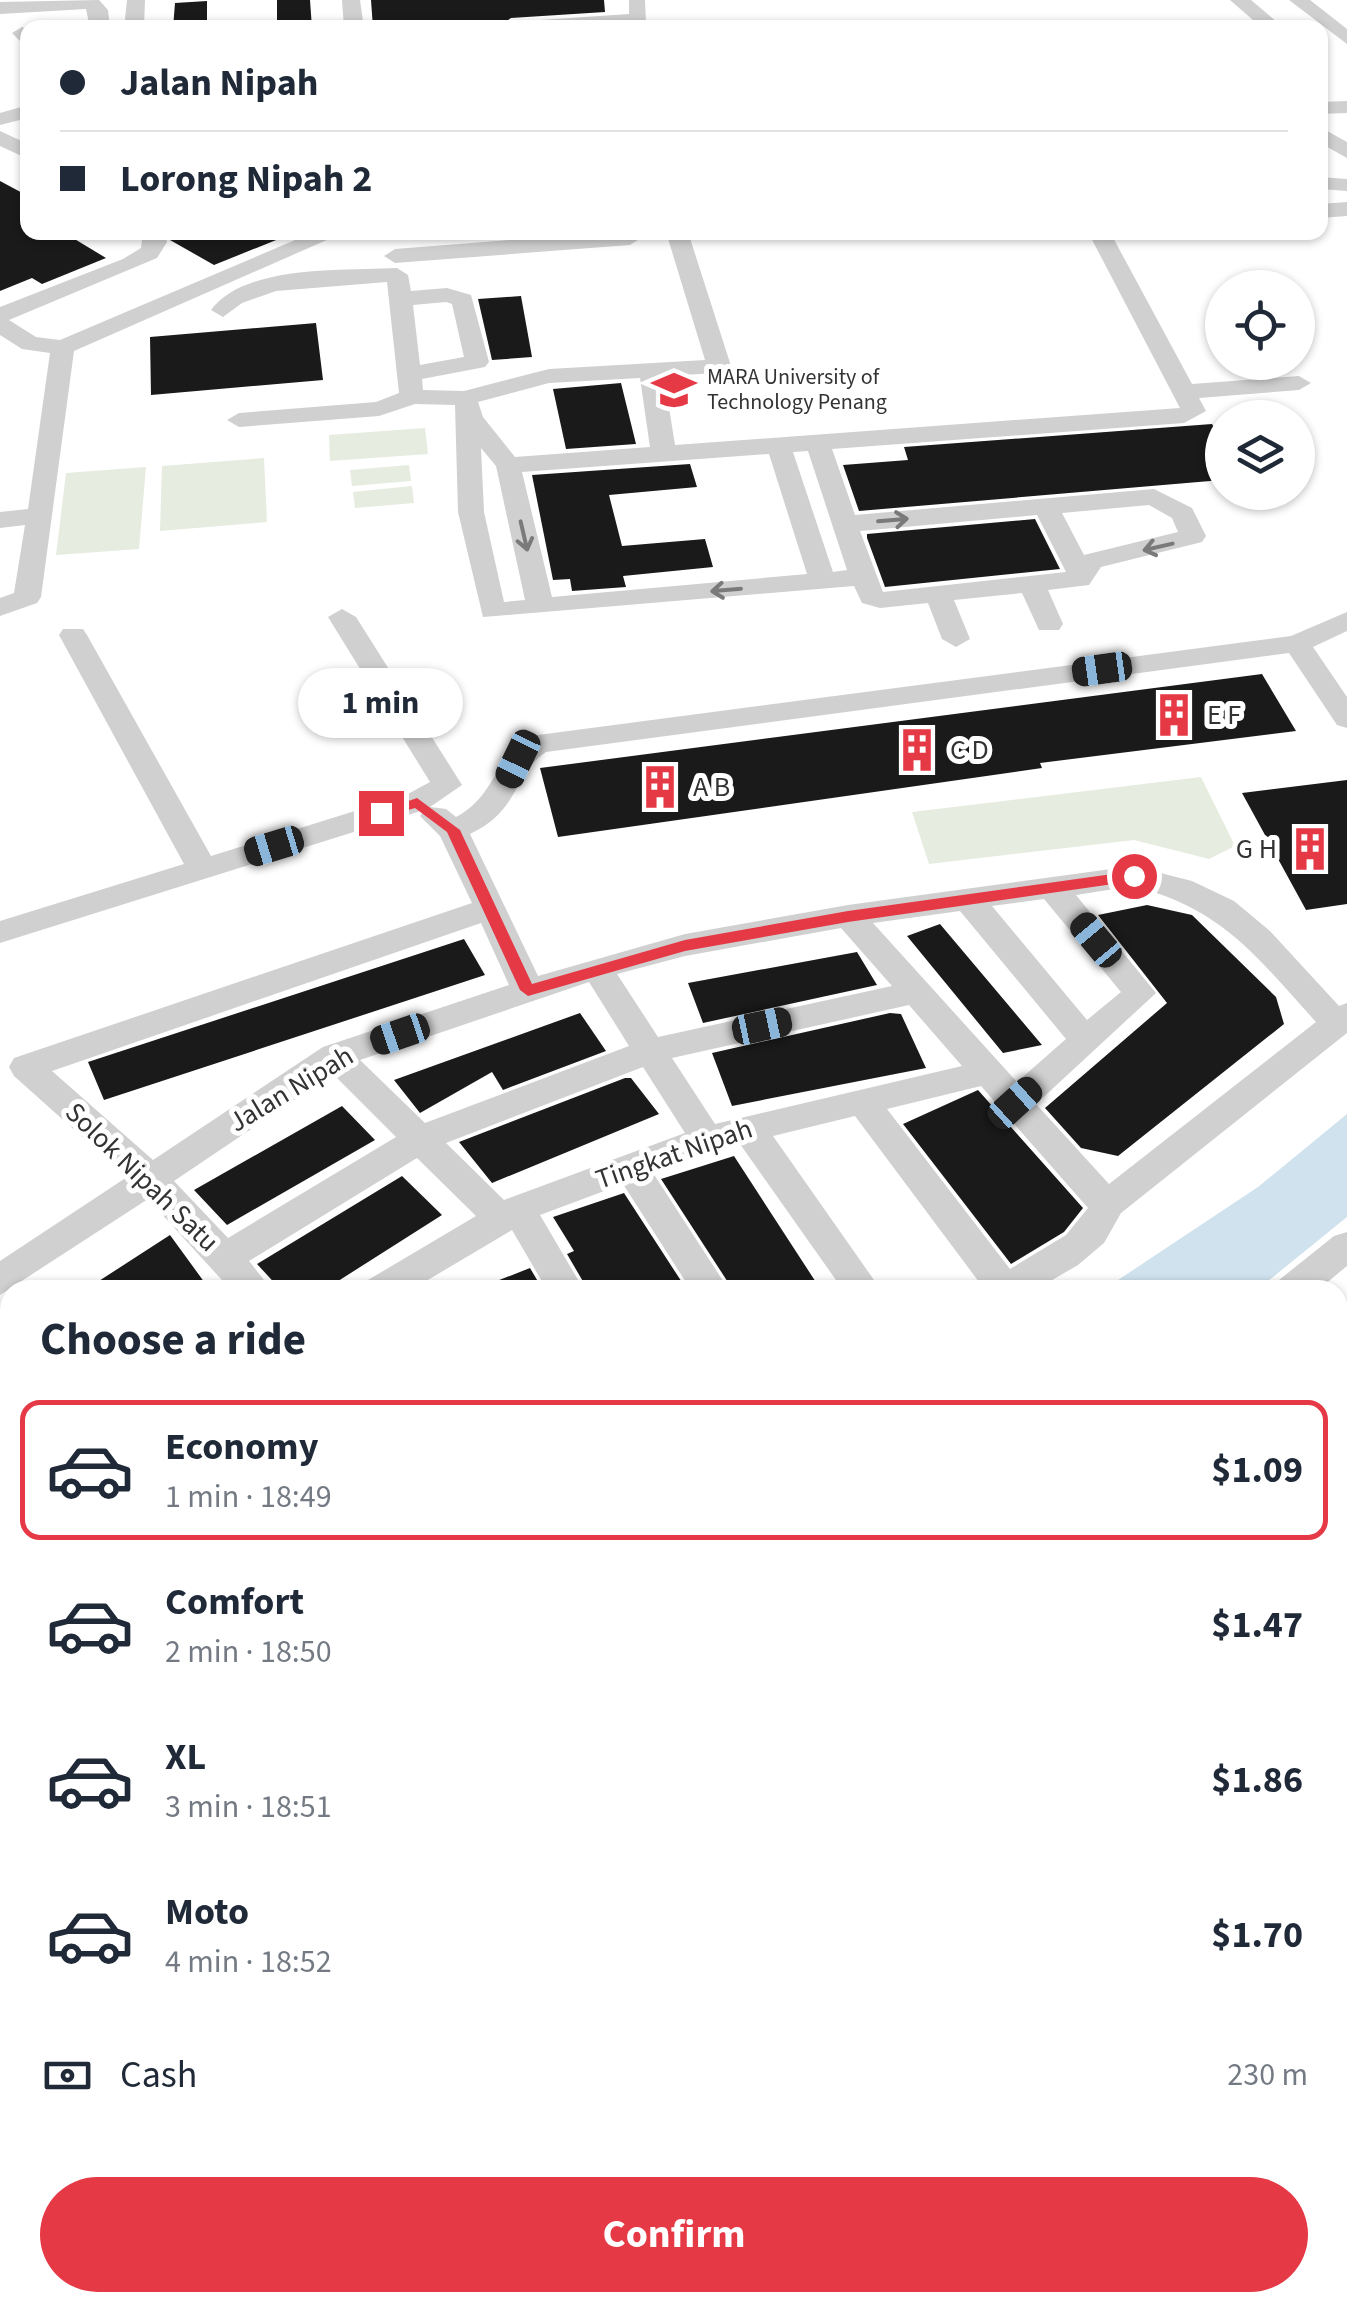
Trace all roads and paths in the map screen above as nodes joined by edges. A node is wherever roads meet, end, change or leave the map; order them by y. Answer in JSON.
{"nodes":[{"id":1,"x":1238,"y":0,"type":"edge"},
{"id":2,"x":1298,"y":0,"type":"edge"},
{"id":3,"x":96,"y":2,"type":"edge"},
{"id":4,"x":637,"y":2,"type":"edge"},
{"id":5,"x":0,"y":8,"type":"edge"},
{"id":6,"x":625,"y":20,"type":"edge"},
{"id":7,"x":1264,"y":20,"type":"edge"},
{"id":8,"x":1338,"y":23,"type":"edge"},
{"id":9,"x":1347,"y":38,"type":"edge"},
{"id":10,"x":156,"y":240,"type":"edge"},
{"id":11,"x":315,"y":240,"type":"edge"},
{"id":12,"x":601,"y":240,"type":"edge"},
{"id":13,"x":680,"y":240,"type":"edge"},
{"id":14,"x":1104,"y":240,"type":"edge"},
{"id":15,"x":395,"y":254,"type":"edge"},
{"id":16,"x":350,"y":268,"type":"dead end"},
{"id":17,"x":400,"y":299,"type":"junction"},
{"id":18,"x":0,"y":315,"type":"edge"},
{"id":19,"x":0,"y":324,"type":"edge"},
{"id":20,"x":30,"y":344,"type":"junction"},
{"id":21,"x":63,"y":347,"type":"junction"},
{"id":22,"x":0,"y":357,"type":"edge"},
{"id":23,"x":650,"y":367,"type":"junction"},
{"id":24,"x":1299,"y":383,"type":"dead end"},
{"id":25,"x":411,"y":386,"type":"junction"},
{"id":26,"x":1184,"y":392,"type":"junction"},
{"id":27,"x":468,"y":408,"type":"junction"},
{"id":28,"x":239,"y":420,"type":"dead end"},
{"id":29,"x":818,"y":444,"type":"junction"},
{"id":30,"x":779,"y":447,"type":"junction"},
{"id":31,"x":664,"y":455,"type":"junction"},
{"id":32,"x":508,"y":466,"type":"junction"},
{"id":33,"x":1046,"y":507,"type":"junction"},
{"id":34,"x":40,"y":516,"type":"junction"},
{"id":35,"x":0,"y":520,"type":"edge"},
{"id":36,"x":845,"y":524,"type":"junction"},
{"id":37,"x":863,"y":577,"type":"junction"},
{"id":38,"x":1082,"y":578,"type":"junction"},
{"id":39,"x":822,"y":581,"type":"junction"},
{"id":40,"x":1033,"y":586,"type":"junction"},
{"id":41,"x":938,"y":595,"type":"junction"},
{"id":42,"x":540,"y":606,"type":"junction"},
{"id":43,"x":0,"y":608,"type":"edge"},
{"id":44,"x":342,"y":617,"type":"dead end"},
{"id":45,"x":1347,"y":620,"type":"edge"},
{"id":46,"x":1048,"y":624,"type":"dead end"},
{"id":47,"x":73,"y":636,"type":"dead end"},
{"id":48,"x":956,"y":639,"type":"dead end"},
{"id":49,"x":1296,"y":644,"type":"junction"},
{"id":50,"x":1347,"y":719,"type":"edge"},
{"id":51,"x":417,"y":802,"type":"junction"},
{"id":52,"x":452,"y":830,"type":"junction"},
{"id":53,"x":202,"y":868,"type":"junction"},
{"id":54,"x":1052,"y":886,"type":"junction"},
{"id":55,"x":967,"y":898,"type":"junction"},
{"id":56,"x":489,"y":909,"type":"junction"},
{"id":57,"x":848,"y":916,"type":"junction"},
{"id":58,"x":0,"y":932,"type":"edge"},
{"id":59,"x":596,"y":968,"type":"junction"},
{"id":60,"x":528,"y":990,"type":"junction"},
{"id":61,"x":916,"y":992,"type":"junction"},
{"id":62,"x":1341,"y":1019,"type":"edge"},
{"id":63,"x":1085,"y":1040,"type":"junction"},
{"id":64,"x":647,"y":1052,"type":"junction"},
{"id":65,"x":335,"y":1056,"type":"junction"},
{"id":66,"x":988,"y":1072,"type":"junction"},
{"id":67,"x":861,"y":1099,"type":"junction"},
{"id":68,"x":1015,"y":1103,"type":"junction"},
{"id":69,"x":748,"y":1128,"type":"junction"},
{"id":70,"x":707,"y":1139,"type":"junction"},
{"id":71,"x":418,"y":1140,"type":"junction"},
{"id":72,"x":631,"y":1166,"type":"junction"},
{"id":73,"x":149,"y":1177,"type":"junction"},
{"id":74,"x":1108,"y":1205,"type":"junction"},
{"id":75,"x":509,"y":1214,"type":"junction"},
{"id":76,"x":1347,"y":1246,"type":"edge"},
{"id":77,"x":225,"y":1258,"type":"junction"},
{"id":78,"x":0,"y":1280,"type":"edge"},
{"id":79,"x":245,"y":1280,"type":"edge"},
{"id":80,"x":408,"y":1280,"type":"edge"},
{"id":81,"x":558,"y":1280,"type":"edge"},
{"id":82,"x":705,"y":1280,"type":"edge"},
{"id":83,"x":856,"y":1280,"type":"edge"},
{"id":84,"x":998,"y":1280,"type":"edge"},
{"id":85,"x":1020,"y":1280,"type":"edge"},
{"id":86,"x":1304,"y":1280,"type":"edge"}],
"edges":[{"from":1,"to":7,"type":"street"},
{"from":2,"to":8,"type":"street"},
{"from":3,"to":5,"type":"street"},
{"from":4,"to":6,"type":"street"},
{"from":8,"to":9,"type":"street"},
{"from":10,"to":18,"type":"street"},
{"from":11,"to":21,"type":"street"},
{"from":12,"to":15,"type":"street"},
{"from":13,"to":23,"type":"street"},
{"from":14,"to":26,"type":"street"},
{"from":15,"to":16,"type":"street"},
{"from":15,"to":17,"type":"street"},
{"from":17,"to":25,"type":"street"},
{"from":17,"to":25,"type":"street"},
{"from":19,"to":20,"type":"street"},
{"from":20,"to":21,"type":"street"},
{"from":20,"to":22,"type":"street"},
{"from":21,"to":34,"type":"street"},
{"from":23,"to":27,"type":"street"},
{"from":23,"to":31,"type":"street"},
{"from":24,"to":26,"type":"street"},
{"from":25,"to":27,"type":"street"},
{"from":25,"to":28,"type":"street"},
{"from":26,"to":29,"type":"street"},
{"from":27,"to":32,"type":"street"},
{"from":27,"to":42,"type":"street"},
{"from":29,"to":30,"type":"street"},
{"from":29,"to":36,"type":"street"},
{"from":30,"to":31,"type":"street"},
{"from":30,"to":39,"type":"street"},
{"from":31,"to":32,"type":"street"},
{"from":32,"to":42,"type":"street","one_way":true},
{"from":36,"to":33,"type":"street","one_way":true},
{"from":33,"to":38,"type":"street"},
{"from":33,"to":38,"type":"street","one_way":true},
{"from":34,"to":35,"type":"street"},
{"from":34,"to":43,"type":"street"},
{"from":36,"to":37,"type":"street"},
{"from":37,"to":39,"type":"street"},
{"from":37,"to":41,"type":"street"},
{"from":38,"to":40,"type":"street"},
{"from":39,"to":42,"type":"street","one_way":true},
{"from":40,"to":41,"type":"street"},
{"from":40,"to":46,"type":"street"},
{"from":41,"to":48,"type":"street"},
{"from":44,"to":51,"type":"street"},
{"from":45,"to":49,"type":"street"},
{"from":47,"to":53,"type":"street"},
{"from":49,"to":50,"type":"street"},
{"from":49,"to":52,"type":"street"},
{"from":51,"to":52,"type":"street"},
{"from":51,"to":53,"type":"street"},
{"from":52,"to":56,"type":"street"},
{"from":53,"to":58,"type":"street"},
{"from":54,"to":55,"type":"street","name":"Jalan Nipah"},
{"from":54,"to":62,"type":"street","name":"Jalan Nipah"},
{"from":54,"to":63,"type":"street"},
{"from":55,"to":57,"type":"street","name":"Jalan Nipah"},
{"from":55,"to":63,"type":"street"},
{"from":56,"to":60,"type":"street"},
{"from":56,"to":73,"type":"street","name":"Solok Nipah Satu"},
{"from":57,"to":59,"type":"street","name":"Jalan Nipah"},
{"from":57,"to":61,"type":"street"},
{"from":59,"to":60,"type":"street","name":"Jalan Nipah"},
{"from":59,"to":64,"type":"street"},
{"from":60,"to":65,"type":"street","name":"Jalan Nipah"},
{"from":61,"to":64,"type":"street"},
{"from":61,"to":66,"type":"street"},
{"from":62,"to":74,"type":"street"},
{"from":63,"to":68,"type":"street"},
{"from":64,"to":70,"type":"street"},
{"from":64,"to":71,"type":"street"},
{"from":65,"to":71,"type":"street"},
{"from":65,"to":73,"type":"street","name":"Jalan Nipah"},
{"from":66,"to":67,"type":"street","name":"Tingkat Nipah"},
{"from":66,"to":68,"type":"street"},
{"from":67,"to":69,"type":"street","name":"Tingkat Nipah"},
{"from":67,"to":84,"type":"street"},
{"from":68,"to":74,"type":"street"},
{"from":69,"to":70,"type":"street","name":"Tingkat Nipah"},
{"from":69,"to":83,"type":"street"},
{"from":70,"to":72,"type":"street","name":"Tingkat Nipah"},
{"from":71,"to":75,"type":"street"},
{"from":71,"to":77,"type":"street"},
{"from":72,"to":75,"type":"street","name":"Tingkat Nipah"},
{"from":72,"to":82,"type":"street"},
{"from":73,"to":77,"type":"street","name":"Solok Nipah Satu"},
{"from":73,"to":78,"type":"street","name":"Jalan Nipah"},
{"from":74,"to":85,"type":"street"},
{"from":75,"to":80,"type":"street","name":"Tingkat Nipah"},
{"from":75,"to":81,"type":"street"},
{"from":76,"to":86,"type":"street"},
{"from":77,"to":79,"type":"street","name":"Solok Nipah Satu"}]}
